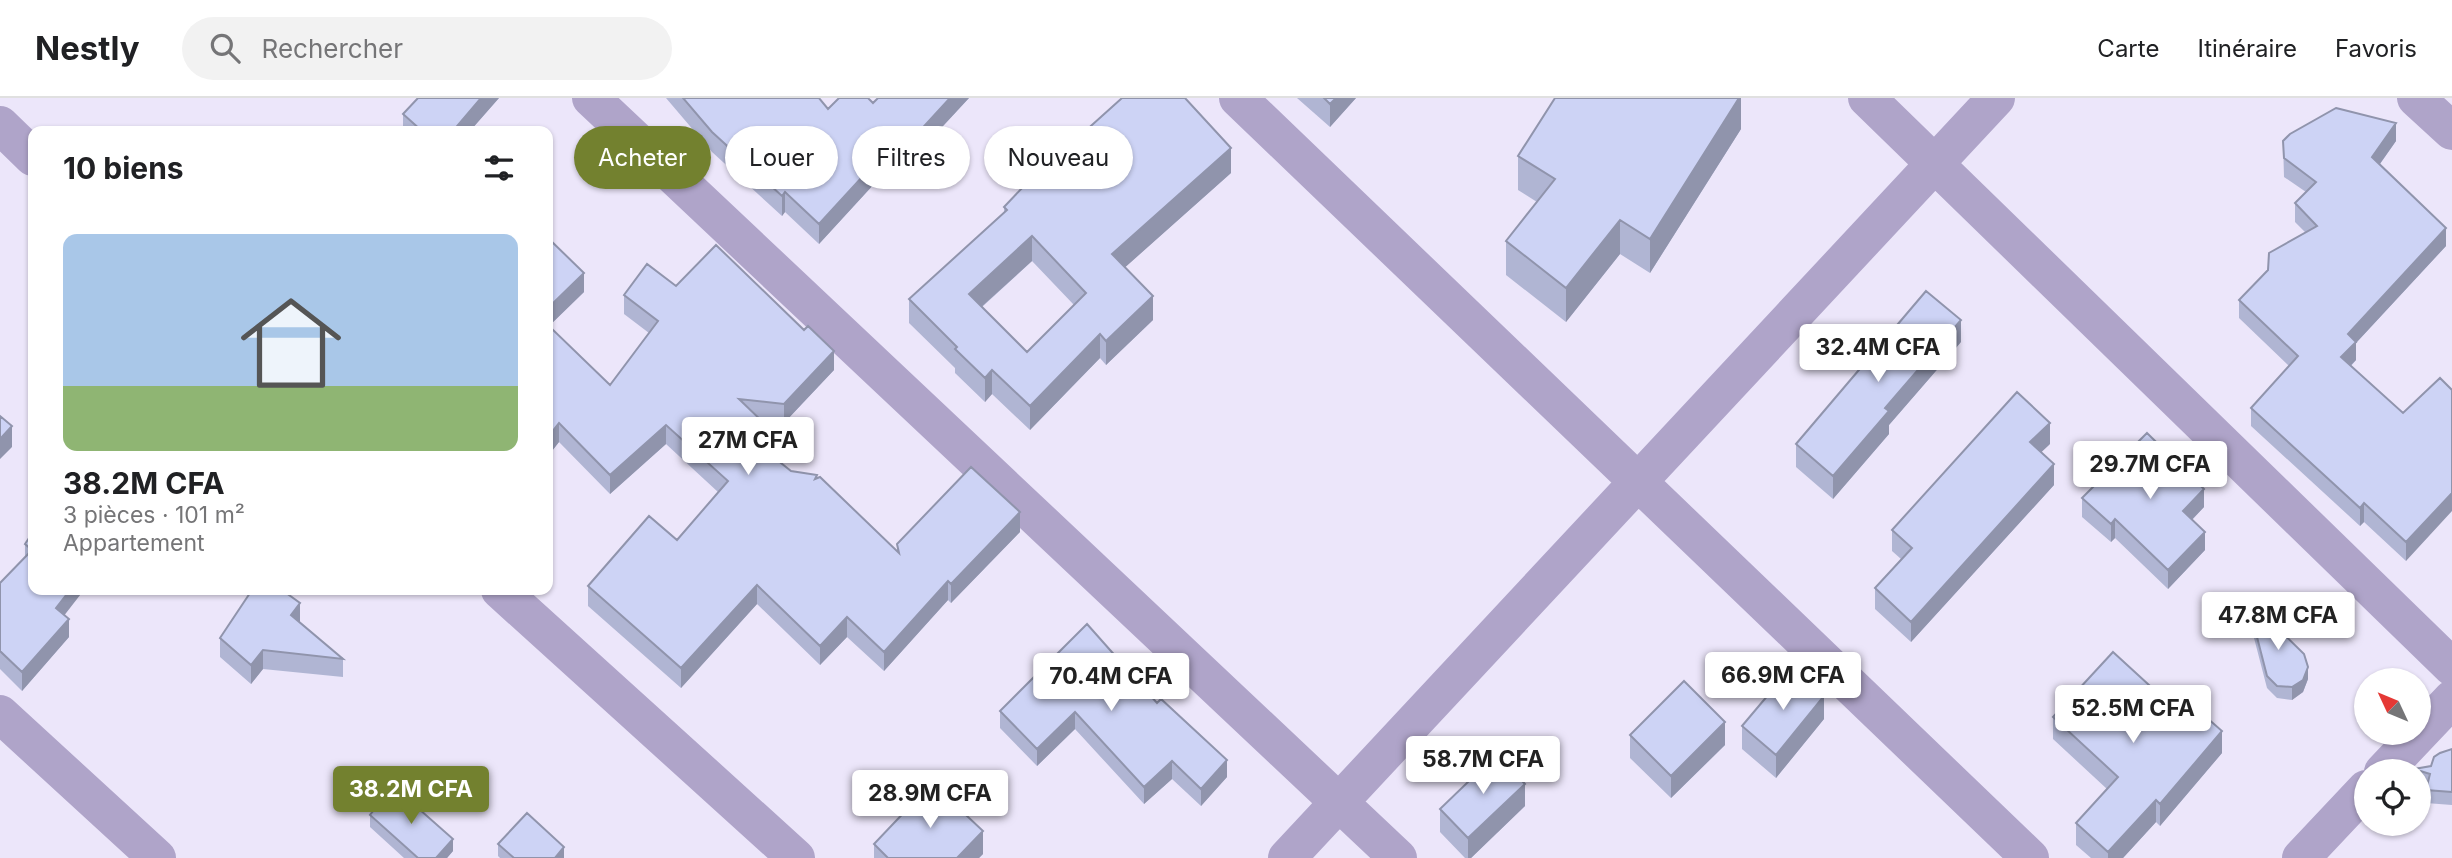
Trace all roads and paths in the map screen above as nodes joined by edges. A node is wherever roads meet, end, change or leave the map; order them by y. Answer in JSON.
{"nodes":[{"id":1,"x":591,"y":98,"type":"edge"},
{"id":2,"x":1238,"y":98,"type":"edge"},
{"id":3,"x":1867,"y":98,"type":"edge"},
{"id":4,"x":1996,"y":98,"type":"edge"},
{"id":5,"x":2416,"y":98,"type":"edge"},
{"id":6,"x":0,"y":125,"type":"edge"},
{"id":7,"x":2452,"y":131,"type":"edge"},
{"id":8,"x":28,"y":152,"type":"edge"},
{"id":9,"x":1935,"y":164,"type":"junction"},
{"id":10,"x":1639,"y":482,"type":"junction"},
{"id":11,"x":506,"y":595,"type":"edge"},
{"id":12,"x":2452,"y":667,"type":"edge"},
{"id":13,"x":2452,"y":699,"type":"edge"},
{"id":14,"x":0,"y":714,"type":"edge"},
{"id":15,"x":2395,"y":759,"type":"edge"},
{"id":16,"x":2354,"y":802,"type":"edge"},
{"id":17,"x":1339,"y":803,"type":"junction"},
{"id":18,"x":157,"y":858,"type":"edge"},
{"id":19,"x":796,"y":858,"type":"edge"},
{"id":20,"x":1287,"y":858,"type":"edge"},
{"id":21,"x":1398,"y":858,"type":"edge"},
{"id":22,"x":2030,"y":858,"type":"edge"},
{"id":23,"x":2301,"y":858,"type":"edge"}],
"edges":[{"from":1,"to":17,"type":"street"},
{"from":2,"to":10,"type":"street"},
{"from":3,"to":9,"type":"street"},
{"from":4,"to":9,"type":"street"},
{"from":5,"to":7,"type":"street"},
{"from":6,"to":8,"type":"street"},
{"from":9,"to":10,"type":"street"},
{"from":9,"to":12,"type":"street"},
{"from":10,"to":17,"type":"street"},
{"from":10,"to":22,"type":"street"},
{"from":11,"to":19,"type":"street"},
{"from":13,"to":15,"type":"street"},
{"from":14,"to":18,"type":"street"},
{"from":16,"to":23,"type":"street"},
{"from":17,"to":20,"type":"street"},
{"from":17,"to":21,"type":"street"}]}
